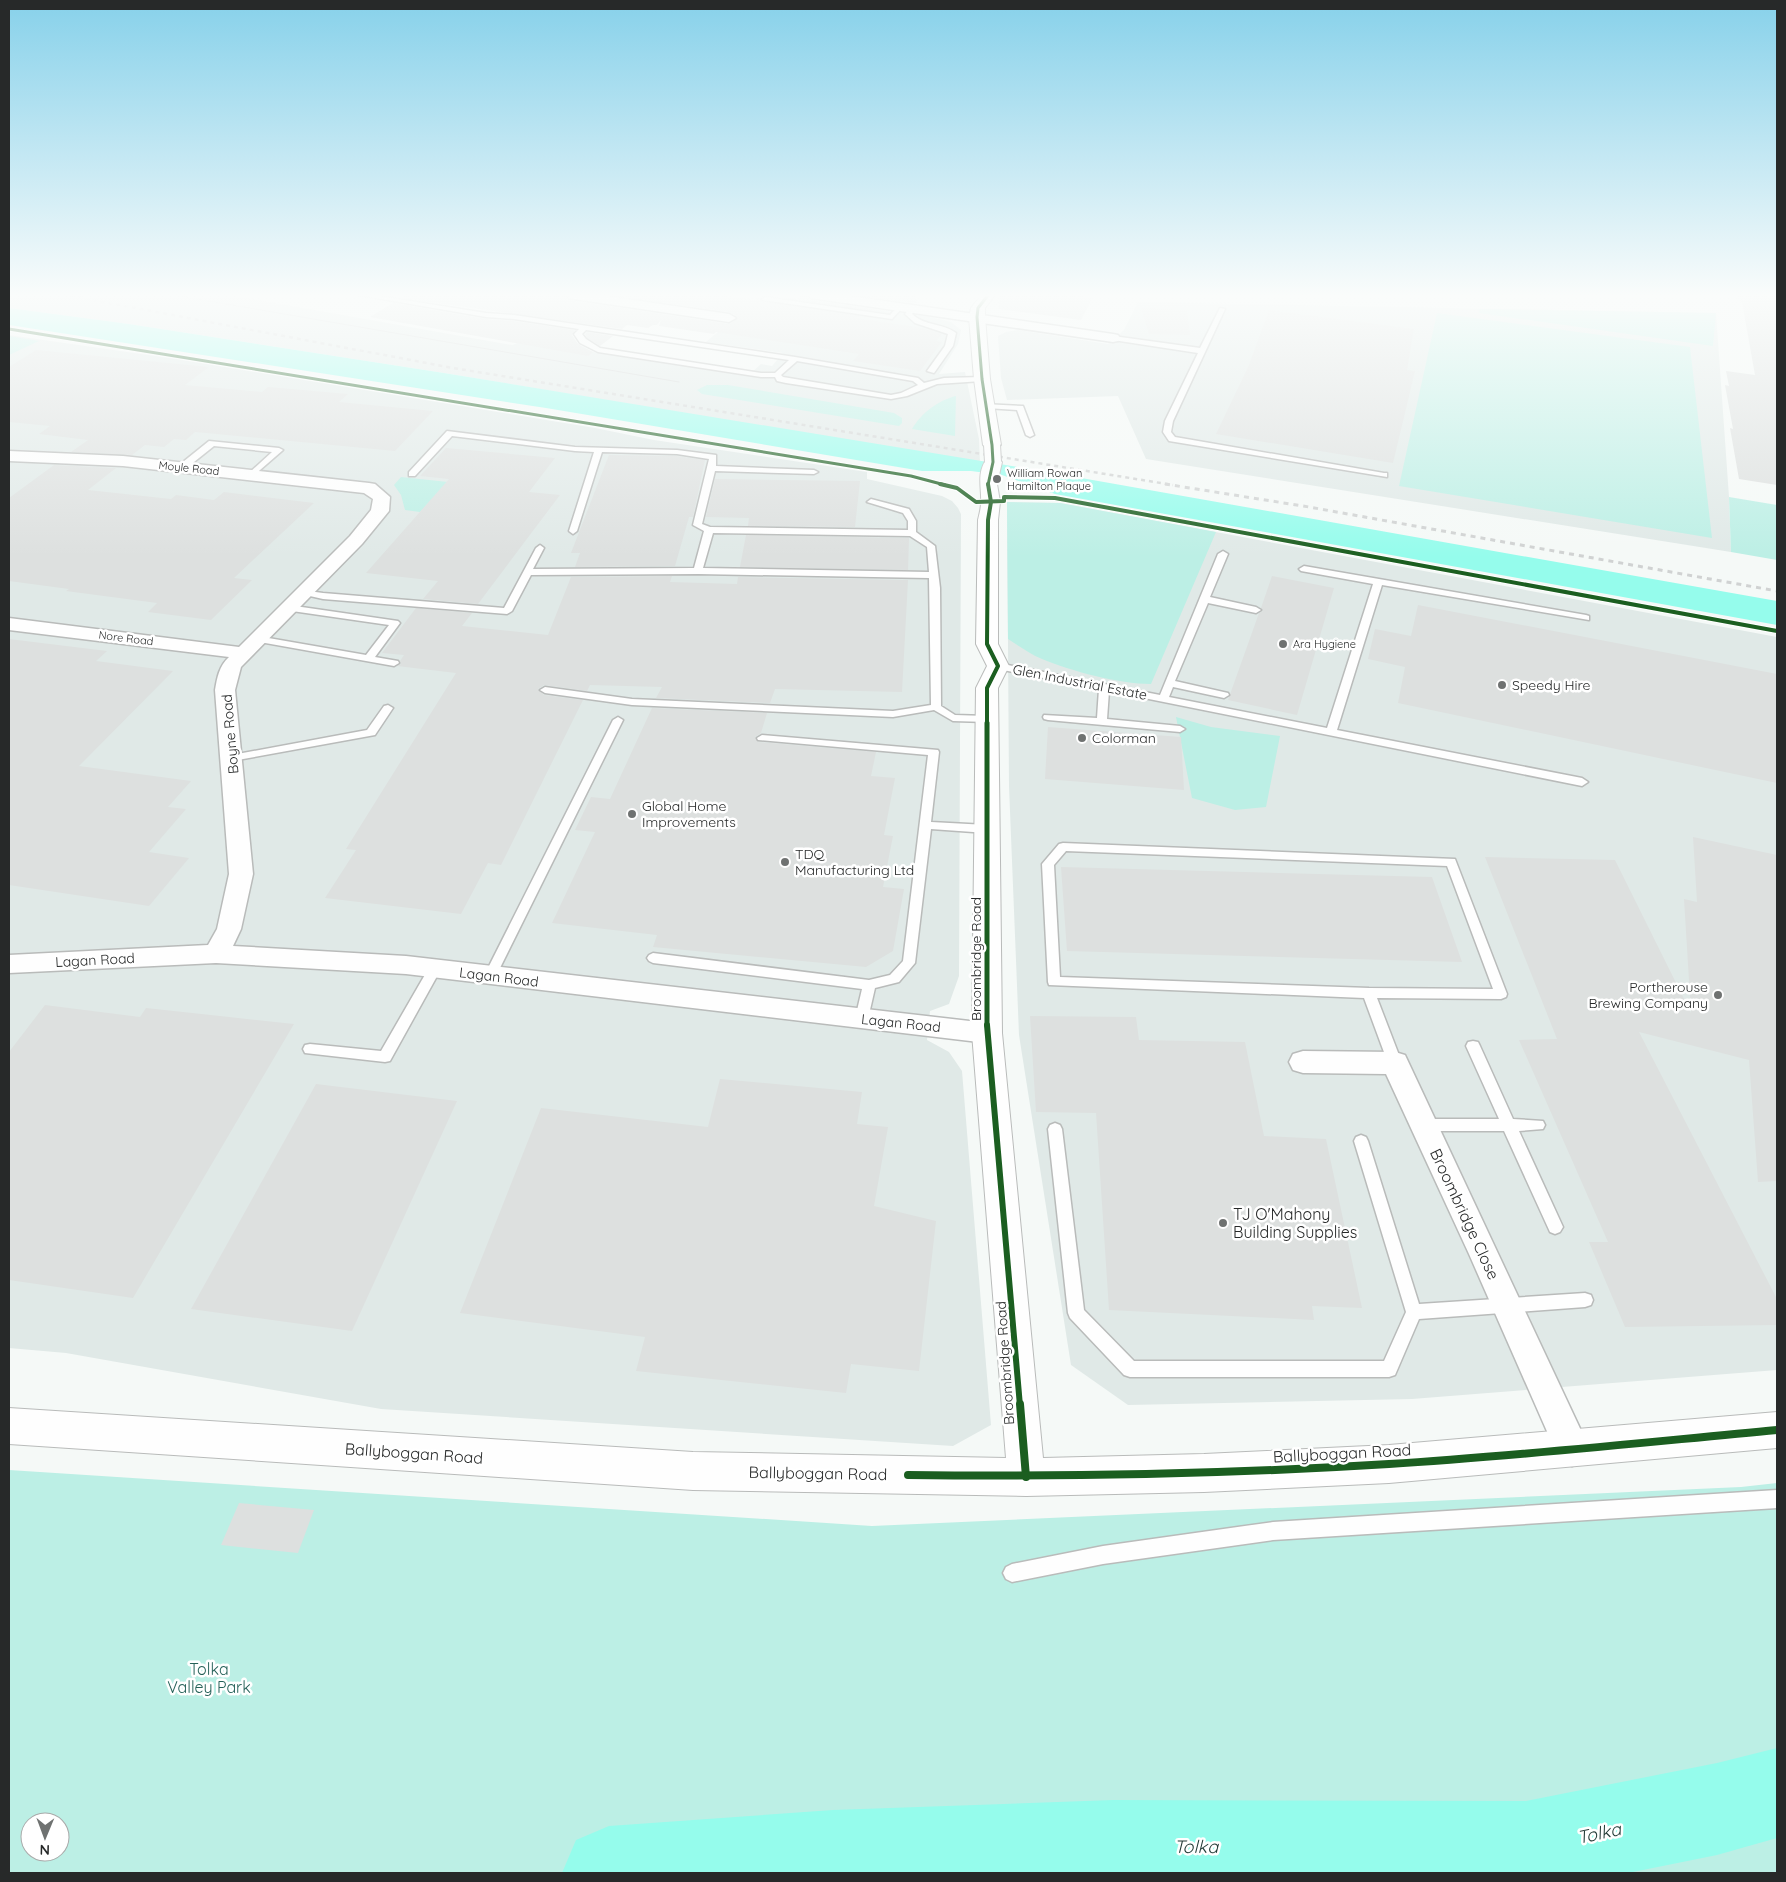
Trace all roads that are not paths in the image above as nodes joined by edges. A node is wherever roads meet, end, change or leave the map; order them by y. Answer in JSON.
{"nodes":[{"id":1,"x":791,"y":382,"type":"edge"},
{"id":2,"x":919,"y":382,"type":"edge"},
{"id":3,"x":958,"y":382,"type":"edge"},
{"id":4,"x":982,"y":382,"type":"edge"},
{"id":5,"x":1187,"y":382,"type":"edge"},
{"id":6,"x":922,"y":386,"type":"junction"},
{"id":7,"x":986,"y":406,"type":"junction"},
{"id":8,"x":1030,"y":435,"type":"dead end"},
{"id":9,"x":599,"y":449,"type":"junction"},
{"id":10,"x":9,"y":456,"type":"edge"},
{"id":11,"x":182,"y":468,"type":"junction"},
{"id":12,"x":712,"y":468,"type":"junction"},
{"id":13,"x":814,"y":472,"type":"dead end"},
{"id":14,"x":412,"y":474,"type":"dead end"},
{"id":15,"x":252,"y":475,"type":"junction"},
{"id":16,"x":1384,"y":475,"type":"dead end"},
{"id":17,"x":369,"y":488,"type":"joint"},
{"id":18,"x":871,"y":502,"type":"dead end"},
{"id":19,"x":709,"y":530,"type":"junction"},
{"id":20,"x":572,"y":531,"type":"dead end"},
{"id":21,"x":912,"y":533,"type":"junction"},
{"id":22,"x":540,"y":548,"type":"dead end"},
{"id":23,"x":1223,"y":554,"type":"dead end"},
{"id":24,"x":1304,"y":569,"type":"dead end"},
{"id":25,"x":698,"y":571,"type":"junction"},
{"id":26,"x":527,"y":572,"type":"junction"},
{"id":27,"x":934,"y":575,"type":"junction"},
{"id":28,"x":1378,"y":582,"type":"junction"},
{"id":29,"x":304,"y":592,"type":"junction"},
{"id":30,"x":1204,"y":599,"type":"junction"},
{"id":31,"x":288,"y":608,"type":"junction"},
{"id":32,"x":1256,"y":610,"type":"dead end"},
{"id":33,"x":1586,"y":618,"type":"dead end"},
{"id":34,"x":9,"y":624,"type":"edge"},
{"id":35,"x":250,"y":646,"type":"junction"},
{"id":36,"x":368,"y":659,"type":"junction"},
{"id":37,"x":394,"y":663,"type":"dead end"},
{"id":38,"x":998,"y":666,"type":"junction"},
{"id":39,"x":1169,"y":683,"type":"junction"},
{"id":40,"x":1104,"y":687,"type":"junction"},
{"id":41,"x":545,"y":690,"type":"dead end"},
{"id":42,"x":1224,"y":695,"type":"dead end"},
{"id":43,"x":1162,"y":699,"type":"junction"},
{"id":44,"x":936,"y":707,"type":"junction"},
{"id":45,"x":388,"y":708,"type":"dead end"},
{"id":46,"x":1048,"y":716,"type":"dead end"},
{"id":47,"x":987,"y":719,"type":"junction"},
{"id":48,"x":618,"y":720,"type":"dead end"},
{"id":49,"x":1102,"y":722,"type":"junction"},
{"id":50,"x":1180,"y":729,"type":"dead end"},
{"id":51,"x":1331,"y":733,"type":"junction"},
{"id":52,"x":762,"y":738,"type":"dead end"},
{"id":53,"x":232,"y":758,"type":"junction"},
{"id":54,"x":1582,"y":782,"type":"dead end"},
{"id":55,"x":925,"y":825,"type":"junction"},
{"id":56,"x":987,"y":829,"type":"junction"},
{"id":57,"x":216,"y":954,"type":"junction"},
{"id":58,"x":653,"y":958,"type":"dead end"},
{"id":59,"x":9,"y":964,"type":"edge"},
{"id":60,"x":435,"y":969,"type":"junction"},
{"id":61,"x":490,"y":976,"type":"junction"},
{"id":62,"x":869,"y":985,"type":"junction"},
{"id":63,"x":1369,"y":993,"type":"junction"},
{"id":64,"x":862,"y":1019,"type":"junction"},
{"id":65,"x":987,"y":1033,"type":"junction"},
{"id":66,"x":1473,"y":1046,"type":"dead end"},
{"id":67,"x":310,"y":1048,"type":"dead end"},
{"id":68,"x":1303,"y":1062,"type":"dead end"},
{"id":69,"x":1395,"y":1063,"type":"junction"},
{"id":70,"x":1422,"y":1125,"type":"junction"},
{"id":71,"x":1509,"y":1125,"type":"junction"},
{"id":72,"x":1538,"y":1125,"type":"dead end"},
{"id":73,"x":1054,"y":1129,"type":"dead end"},
{"id":74,"x":1361,"y":1141,"type":"dead end"},
{"id":75,"x":1555,"y":1227,"type":"dead end"},
{"id":76,"x":1585,"y":1300,"type":"dead end"},
{"id":77,"x":1507,"y":1305,"type":"junction"},
{"id":78,"x":1414,"y":1312,"type":"junction"},
{"id":79,"x":9,"y":1426,"type":"edge"},
{"id":80,"x":1777,"y":1430,"type":"edge"},
{"id":81,"x":1572,"y":1449,"type":"junction"},
{"id":82,"x":1026,"y":1477,"type":"junction"},
{"id":83,"x":1777,"y":1500,"type":"edge"},
{"id":84,"x":1012,"y":1574,"type":"dead end"}],
"edges":[{"from":1,"to":6,"type":"lane"},
{"from":2,"to":6,"type":"lane"},
{"from":3,"to":6,"type":"lane"},
{"from":4,"to":7,"type":"street"},
{"from":5,"to":16,"type":"lane"},
{"from":7,"to":8,"type":"lane"},
{"from":7,"to":38,"type":"street","bridge":true},
{"from":9,"to":12,"type":"lane"},
{"from":9,"to":14,"type":"lane"},
{"from":9,"to":20,"type":"lane"},
{"from":10,"to":11,"type":"street","name":"Moyle Road"},
{"from":11,"to":15,"type":"street","name":"Moyle Road"},
{"from":11,"to":15,"type":"lane"},
{"from":12,"to":13,"type":"lane"},
{"from":12,"to":19,"type":"lane"},
{"from":15,"to":17,"type":"street","name":"Moyle Road"},
{"from":17,"to":29,"type":"street","name":"Boyne Road"},
{"from":18,"to":21,"type":"lane"},
{"from":19,"to":21,"type":"lane"},
{"from":19,"to":25,"type":"lane"},
{"from":21,"to":27,"type":"lane"},
{"from":22,"to":26,"type":"lane"},
{"from":23,"to":30,"type":"lane","name":"Glen Industrial Estate"},
{"from":24,"to":28,"type":"lane"},
{"from":25,"to":26,"type":"lane"},
{"from":25,"to":27,"type":"lane"},
{"from":26,"to":29,"type":"lane"},
{"from":27,"to":44,"type":"lane"},
{"from":28,"to":33,"type":"lane"},
{"from":28,"to":51,"type":"lane"},
{"from":29,"to":31,"type":"street","name":"Boyne Road"},
{"from":30,"to":32,"type":"lane"},
{"from":30,"to":39,"type":"lane","name":"Glen Industrial Estate"},
{"from":31,"to":35,"type":"street","name":"Boyne Road"},
{"from":31,"to":36,"type":"lane"},
{"from":34,"to":35,"type":"street","name":"Nore Road"},
{"from":35,"to":36,"type":"lane"},
{"from":35,"to":53,"type":"street","name":"Boyne Road"},
{"from":36,"to":37,"type":"lane"},
{"from":38,"to":40,"type":"lane","name":"Glen Industrial Estate"},
{"from":38,"to":47,"type":"street","name":"Broombridge Road"},
{"from":39,"to":42,"type":"lane"},
{"from":39,"to":43,"type":"lane","name":"Glen Industrial Estate"},
{"from":40,"to":43,"type":"lane","name":"Glen Industrial Estate"},
{"from":40,"to":49,"type":"lane"},
{"from":41,"to":44,"type":"lane"},
{"from":43,"to":51,"type":"lane","name":"Glen Industrial Estate"},
{"from":44,"to":47,"type":"lane"},
{"from":45,"to":53,"type":"lane"},
{"from":46,"to":49,"type":"lane"},
{"from":47,"to":56,"type":"street","name":"Broombridge Road"},
{"from":48,"to":61,"type":"lane"},
{"from":49,"to":50,"type":"lane"},
{"from":51,"to":54,"type":"lane","name":"Glen Industrial Estate"},
{"from":52,"to":55,"type":"lane"},
{"from":53,"to":57,"type":"street","name":"Boyne Road"},
{"from":55,"to":56,"type":"lane"},
{"from":55,"to":62,"type":"lane"},
{"from":56,"to":65,"type":"street","name":"Broombridge Road"},
{"from":57,"to":59,"type":"street","name":"Lagan Road"},
{"from":57,"to":60,"type":"street","name":"Lagan Road"},
{"from":58,"to":62,"type":"lane"},
{"from":60,"to":61,"type":"street","name":"Lagan Road"},
{"from":60,"to":67,"type":"lane"},
{"from":61,"to":64,"type":"street","name":"Lagan Road"},
{"from":62,"to":64,"type":"lane"},
{"from":63,"to":63,"type":"lane"},
{"from":63,"to":69,"type":"lane"},
{"from":64,"to":65,"type":"street","name":"Lagan Road"},
{"from":65,"to":82,"type":"street","name":"Broombridge Road"},
{"from":66,"to":71,"type":"lane"},
{"from":68,"to":69,"type":"street"},
{"from":69,"to":70,"type":"street","name":"Broombridge Close"},
{"from":70,"to":71,"type":"lane"},
{"from":70,"to":77,"type":"street","name":"Broombridge Close"},
{"from":71,"to":72,"type":"lane"},
{"from":71,"to":75,"type":"lane"},
{"from":73,"to":78,"type":"lane"},
{"from":74,"to":78,"type":"lane"},
{"from":76,"to":77,"type":"lane"},
{"from":77,"to":78,"type":"lane"},
{"from":77,"to":81,"type":"street","name":"Broombridge Close"},
{"from":79,"to":82,"type":"street","name":"Ballyboggan Road"},
{"from":80,"to":81,"type":"street","name":"Ballyboggan Road"},
{"from":81,"to":82,"type":"street","name":"Ballyboggan Road"},
{"from":83,"to":84,"type":"lane"}]}
